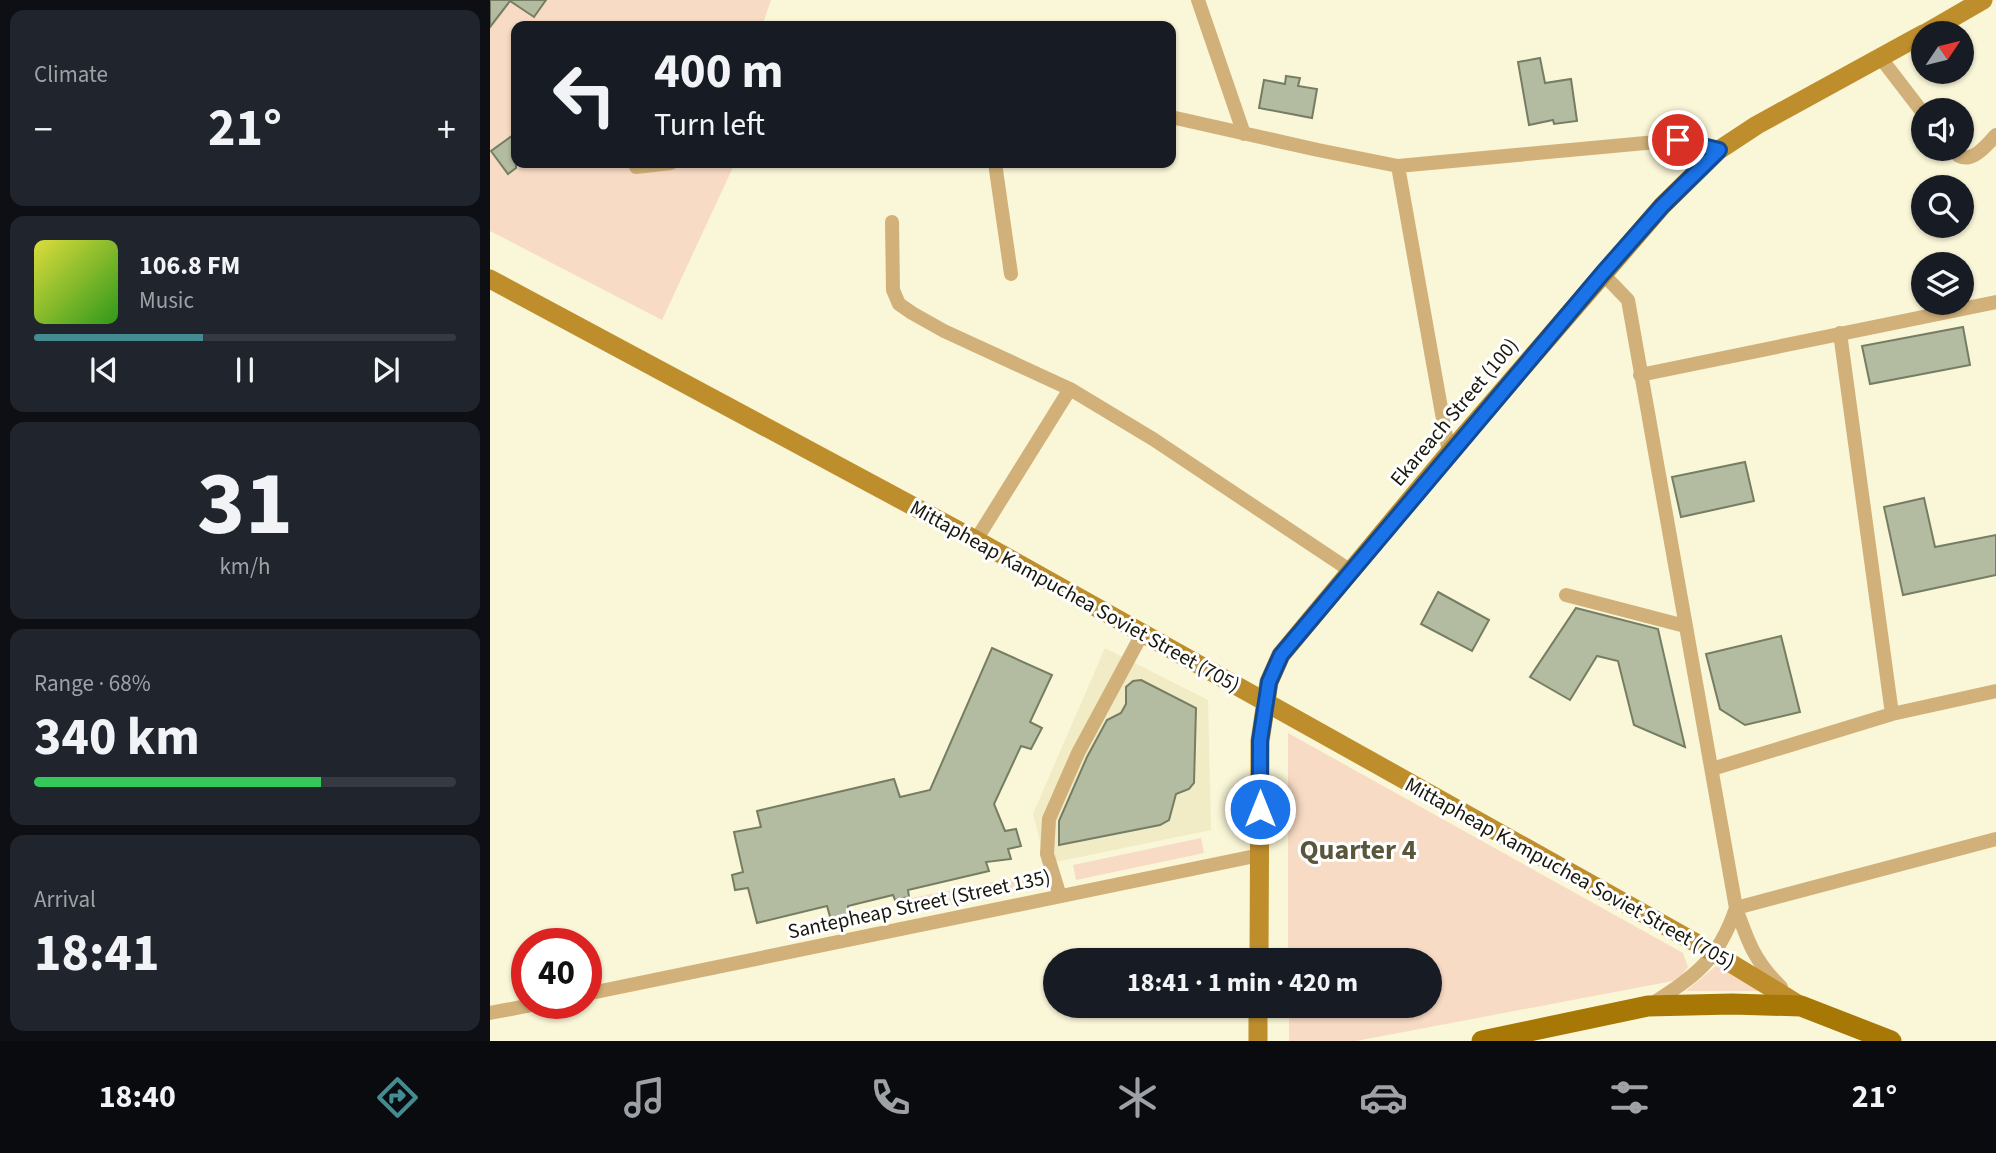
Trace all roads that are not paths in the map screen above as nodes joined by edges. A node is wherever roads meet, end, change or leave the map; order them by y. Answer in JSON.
{"nodes":[{"id":1,"x":1198,"y":0,"type":"edge"},
{"id":2,"x":1983,"y":0,"type":"edge"},
{"id":3,"x":1947,"y":21,"type":"edge"},
{"id":4,"x":1911,"y":41,"type":"edge"},
{"id":5,"x":1880,"y":57,"type":"junction"},
{"id":6,"x":1911,"y":98,"type":"edge"},
{"id":7,"x":1176,"y":118,"type":"edge"},
{"id":8,"x":1244,"y":134,"type":"junction"},
{"id":9,"x":1996,"y":135,"type":"edge"},
{"id":10,"x":1719,"y":150,"type":"junction"},
{"id":11,"x":1974,"y":156,"type":"edge"},
{"id":12,"x":1398,"y":166,"type":"junction"},
{"id":13,"x":996,"y":168,"type":"edge"},
{"id":14,"x":892,"y":222,"type":"dead end"},
{"id":15,"x":1011,"y":274,"type":"dead end"},
{"id":16,"x":1602,"y":274,"type":"junction"},
{"id":17,"x":490,"y":279,"type":"edge"},
{"id":18,"x":1996,"y":302,"type":"edge"},
{"id":19,"x":1840,"y":333,"type":"junction"},
{"id":20,"x":1640,"y":375,"type":"junction"},
{"id":21,"x":1070,"y":389,"type":"junction"},
{"id":22,"x":1449,"y":453,"type":"junction"},
{"id":23,"x":976,"y":540,"type":"junction"},
{"id":24,"x":1351,"y":570,"type":"junction"},
{"id":25,"x":1566,"y":595,"type":"dead end"},
{"id":26,"x":1685,"y":626,"type":"junction"},
{"id":27,"x":1142,"y":634,"type":"junction"},
{"id":28,"x":1996,"y":691,"type":"edge"},
{"id":29,"x":1266,"y":702,"type":"junction"},
{"id":30,"x":1892,"y":714,"type":"junction"},
{"id":31,"x":1712,"y":769,"type":"junction"},
{"id":32,"x":1996,"y":839,"type":"edge"},
{"id":33,"x":1260,"y":855,"type":"junction"},
{"id":34,"x":1060,"y":896,"type":"junction"},
{"id":35,"x":1736,"y":908,"type":"junction"},
{"id":36,"x":1259,"y":948,"type":"edge"},
{"id":37,"x":1714,"y":953,"type":"junction"},
{"id":38,"x":602,"y":991,"type":"edge"},
{"id":39,"x":1648,"y":1006,"type":"junction"},
{"id":40,"x":1801,"y":1006,"type":"junction"},
{"id":41,"x":511,"y":1009,"type":"edge"},
{"id":42,"x":490,"y":1013,"type":"edge"},
{"id":43,"x":1258,"y":1018,"type":"edge"},
{"id":44,"x":1258,"y":1041,"type":"edge"},
{"id":45,"x":1482,"y":1041,"type":"edge"},
{"id":46,"x":1891,"y":1041,"type":"edge"}],
"edges":[{"from":1,"to":8,"type":"street"},
{"from":2,"to":3,"type":"street","name":"Ekareach Street (100)"},
{"from":4,"to":5,"type":"street","name":"Ekareach Street (100)"},
{"from":5,"to":6,"type":"street"},
{"from":5,"to":10,"type":"street","name":"Ekareach Street (100)"},
{"from":7,"to":8,"type":"street"},
{"from":8,"to":12,"type":"street"},
{"from":9,"to":11,"type":"street"},
{"from":10,"to":12,"type":"street"},
{"from":10,"to":16,"type":"street","name":"Ekareach Street (100)"},
{"from":12,"to":22,"type":"street"},
{"from":13,"to":15,"type":"street"},
{"from":14,"to":21,"type":"street"},
{"from":16,"to":20,"type":"street"},
{"from":16,"to":22,"type":"street","name":"Ekareach Street (100)"},
{"from":17,"to":23,"type":"street","name":"Mittapheap Kampuchea Soviet Street (705)"},
{"from":18,"to":19,"type":"street"},
{"from":19,"to":20,"type":"street"},
{"from":19,"to":30,"type":"street"},
{"from":20,"to":26,"type":"street"},
{"from":21,"to":23,"type":"street"},
{"from":21,"to":24,"type":"street"},
{"from":22,"to":24,"type":"street","name":"Ekareach Street (100)"},
{"from":23,"to":27,"type":"street","name":"Mittapheap Kampuchea Soviet Street (705)"},
{"from":24,"to":29,"type":"street","name":"Ekareach Street (100)"},
{"from":25,"to":26,"type":"street"},
{"from":26,"to":31,"type":"street"},
{"from":27,"to":29,"type":"street","name":"Mittapheap Kampuchea Soviet Street (705)"},
{"from":27,"to":34,"type":"street"},
{"from":28,"to":30,"type":"street"},
{"from":29,"to":33,"type":"street","name":"Ekareach Street (100)"},
{"from":29,"to":37,"type":"street","name":"Mittapheap Kampuchea Soviet Street (705)"},
{"from":30,"to":31,"type":"street"},
{"from":31,"to":35,"type":"street"},
{"from":32,"to":35,"type":"street"},
{"from":33,"to":34,"type":"street","name":"Santepheap Street (Street 135)"},
{"from":33,"to":36,"type":"street","name":"Ekareach Street (100)"},
{"from":34,"to":38,"type":"street","name":"Santepheap Street (Street 135)"},
{"from":35,"to":37,"type":"street"},
{"from":35,"to":40,"type":"street"},
{"from":37,"to":39,"type":"street"},
{"from":37,"to":40,"type":"street","name":"Mittapheap Kampuchea Soviet Street (705)"},
{"from":39,"to":40,"type":"main road","name":"Mittapheap Kampuchea Soviet Street (705)"},
{"from":39,"to":45,"type":"main road","name":"Mittapheap Kampuchea Soviet Street (705)"},
{"from":40,"to":46,"type":"main road","name":"Mittapheap Kampuchea Soviet Street (705)"},
{"from":41,"to":42,"type":"street"},
{"from":43,"to":44,"type":"street"}]}
